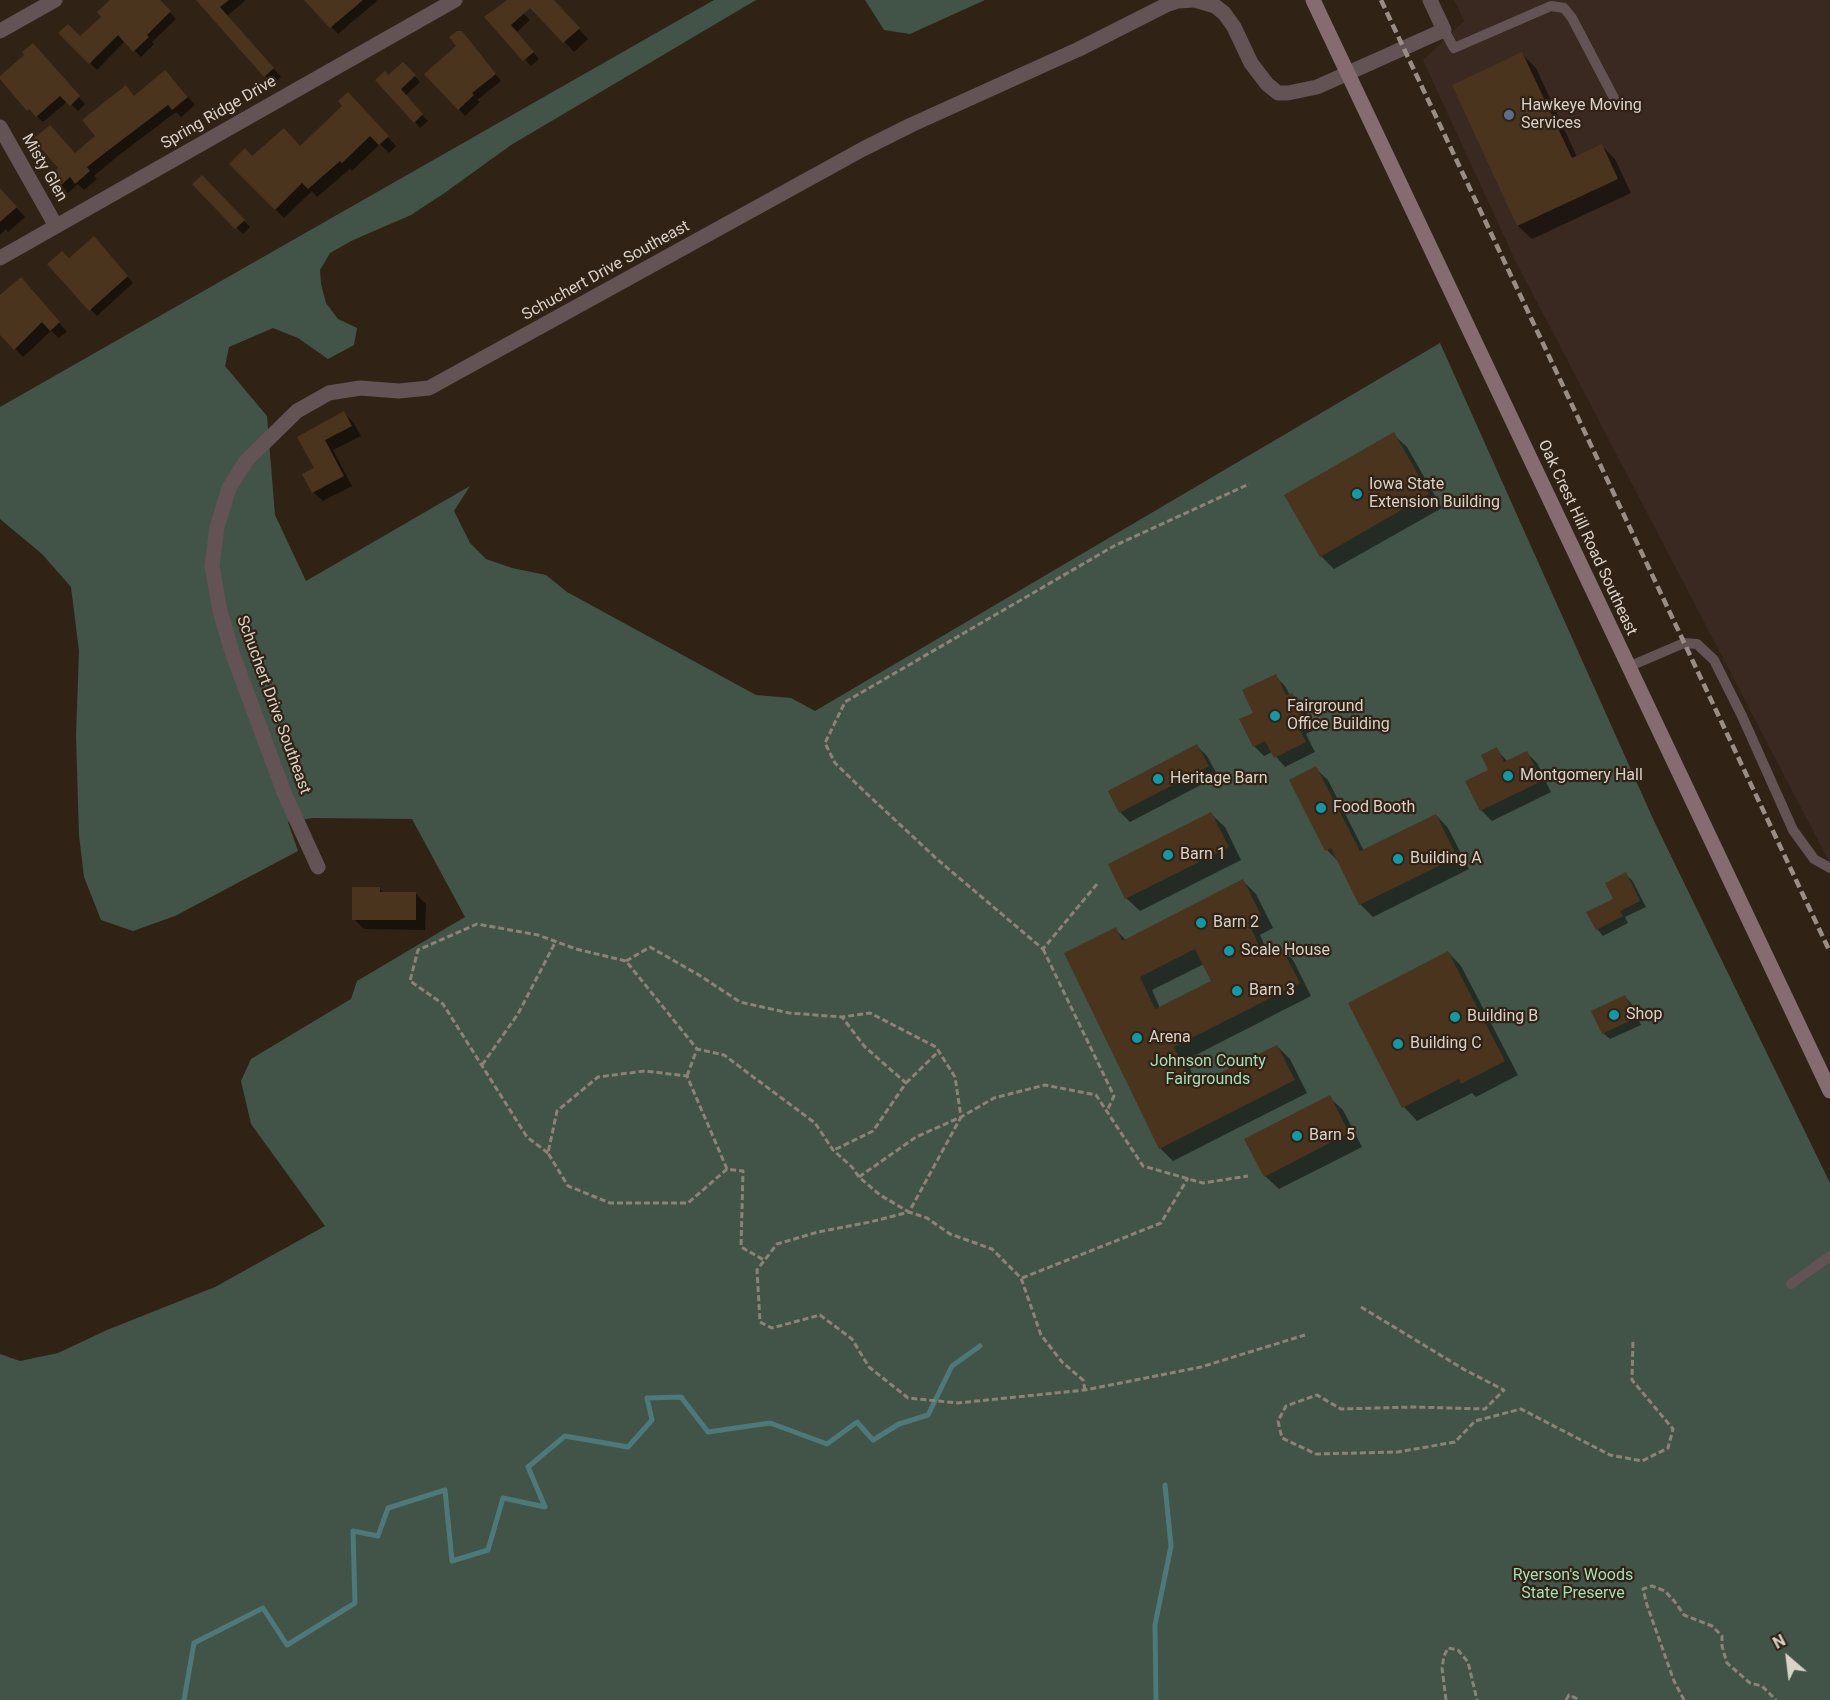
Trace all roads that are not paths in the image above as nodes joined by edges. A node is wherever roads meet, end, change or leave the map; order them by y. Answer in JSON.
{"nodes":[{"id":1,"x":55,"y":0,"type":"edge"},
{"id":2,"x":455,"y":0,"type":"edge"},
{"id":3,"x":1313,"y":0,"type":"edge"},
{"id":4,"x":1430,"y":0,"type":"edge"},
{"id":5,"x":1444,"y":30,"type":"junction"},
{"id":6,"x":0,"y":31,"type":"edge"},
{"id":7,"x":1348,"y":74,"type":"junction"},
{"id":8,"x":1614,"y":98,"type":"dead end"},
{"id":9,"x":0,"y":127,"type":"edge"},
{"id":10,"x":56,"y":226,"type":"junction"},
{"id":11,"x":0,"y":258,"type":"edge"},
{"id":12,"x":1628,"y":667,"type":"junction"},
{"id":13,"x":318,"y":867,"type":"dead end"},
{"id":14,"x":1830,"y":868,"type":"edge"},
{"id":15,"x":1830,"y":1091,"type":"edge"},
{"id":16,"x":1830,"y":1256,"type":"edge"},
{"id":17,"x":1791,"y":1284,"type":"dead end"}],
"edges":[{"from":1,"to":6,"type":"street"},
{"from":2,"to":10,"type":"street","name":"Spring Ridge Drive"},
{"from":3,"to":7,"type":"main road","name":"Oak Crest Hill Road Southeast"},
{"from":4,"to":5,"type":"street"},
{"from":5,"to":7,"type":"street","name":"Schuchert Drive Southeast"},
{"from":5,"to":8,"type":"lane"},
{"from":7,"to":12,"type":"main road","name":"Oak Crest Hill Road Southeast"},
{"from":7,"to":13,"type":"street","name":"Schuchert Drive Southeast"},
{"from":9,"to":10,"type":"street","name":"Misty Glen"},
{"from":10,"to":11,"type":"street","name":"Spring Ridge Drive"},
{"from":12,"to":14,"type":"lane"},
{"from":12,"to":15,"type":"main road","name":"Oak Crest Hill Road Southeast"},
{"from":16,"to":17,"type":"lane"}]}
